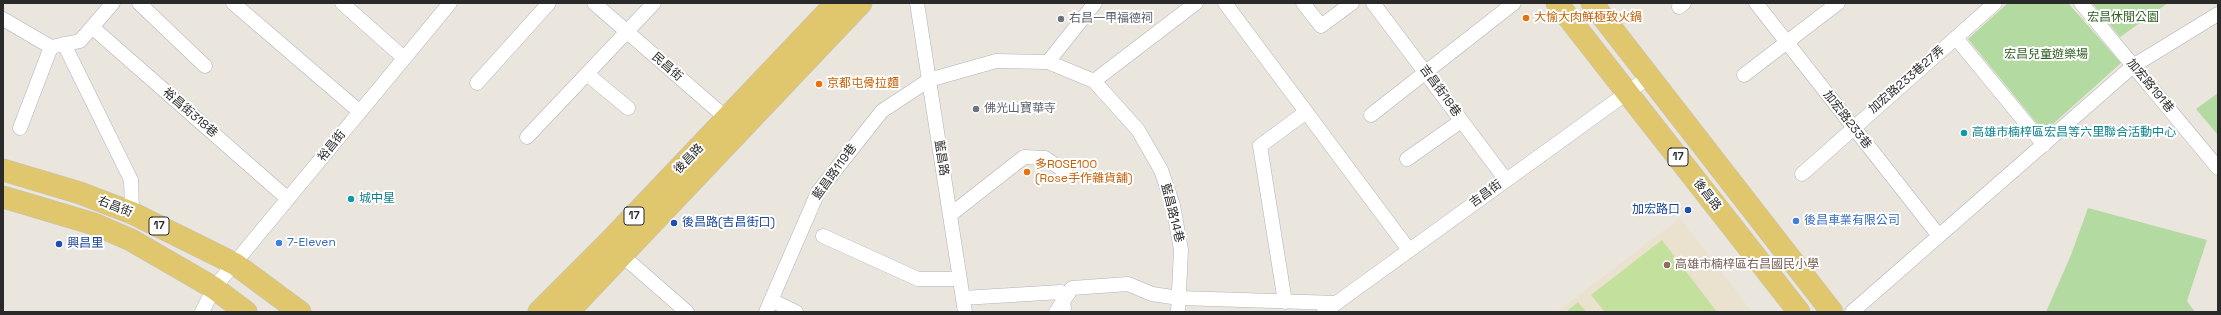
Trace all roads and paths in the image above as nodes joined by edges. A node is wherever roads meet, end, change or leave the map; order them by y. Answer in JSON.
{"nodes":[{"id":1,"x":113,"y":3,"type":"edge"},
{"id":2,"x":140,"y":3,"type":"edge"},
{"id":3,"x":233,"y":3,"type":"edge"},
{"id":4,"x":342,"y":3,"type":"edge"},
{"id":5,"x":450,"y":3,"type":"edge"},
{"id":6,"x":549,"y":3,"type":"edge"},
{"id":7,"x":594,"y":3,"type":"edge"},
{"id":8,"x":654,"y":3,"type":"edge"},
{"id":9,"x":836,"y":3,"type":"edge"},
{"id":10,"x":861,"y":3,"type":"edge"},
{"id":11,"x":917,"y":3,"type":"edge"},
{"id":12,"x":1095,"y":3,"type":"edge"},
{"id":13,"x":1196,"y":3,"type":"edge"},
{"id":14,"x":1225,"y":3,"type":"edge"},
{"id":15,"x":1303,"y":3,"type":"edge"},
{"id":16,"x":1352,"y":3,"type":"edge"},
{"id":17,"x":1373,"y":3,"type":"edge"},
{"id":18,"x":1514,"y":3,"type":"edge"},
{"id":19,"x":1557,"y":3,"type":"edge"},
{"id":20,"x":1592,"y":3,"type":"edge"},
{"id":21,"x":1756,"y":3,"type":"edge"},
{"id":22,"x":1838,"y":3,"type":"edge"},
{"id":23,"x":1995,"y":3,"type":"edge"},
{"id":24,"x":2081,"y":3,"type":"edge"},
{"id":25,"x":2218,"y":14,"type":"edge"},
{"id":26,"x":3,"y":19,"type":"edge"},
{"id":27,"x":92,"y":27,"type":"junction"},
{"id":28,"x":627,"y":32,"type":"junction"},
{"id":29,"x":1956,"y":38,"type":"junction"},
{"id":30,"x":1787,"y":42,"type":"junction"},
{"id":31,"x":58,"y":45,"type":"junction"},
{"id":32,"x":404,"y":58,"type":"junction"},
{"id":33,"x":1048,"y":62,"type":"junction"},
{"id":34,"x":205,"y":66,"type":"dead end"},
{"id":35,"x":2134,"y":66,"type":"junction"},
{"id":36,"x":1425,"y":71,"type":"junction"},
{"id":37,"x":587,"y":74,"type":"junction"},
{"id":38,"x":1744,"y":75,"type":"dead end"},
{"id":39,"x":1649,"y":77,"type":"junction"},
{"id":40,"x":929,"y":80,"type":"junction"},
{"id":41,"x":1094,"y":81,"type":"junction"},
{"id":42,"x":477,"y":83,"type":"dead end"},
{"id":43,"x":1627,"y":93,"type":"junction"},
{"id":44,"x":628,"y":108,"type":"dead end"},
{"id":45,"x":360,"y":112,"type":"junction"},
{"id":46,"x":1306,"y":112,"type":"junction"},
{"id":47,"x":1371,"y":114,"type":"dead end"},
{"id":48,"x":1461,"y":121,"type":"junction"},
{"id":49,"x":733,"y":124,"type":"junction"},
{"id":50,"x":20,"y":128,"type":"dead end"},
{"id":51,"x":1854,"y":128,"type":"junction"},
{"id":52,"x":527,"y":137,"type":"dead end"},
{"id":53,"x":2044,"y":145,"type":"junction"},
{"id":54,"x":1407,"y":159,"type":"dead end"},
{"id":55,"x":2218,"y":168,"type":"edge"},
{"id":56,"x":3,"y":170,"type":"edge"},
{"id":57,"x":1066,"y":172,"type":"dead end"},
{"id":58,"x":1802,"y":174,"type":"dead end"},
{"id":59,"x":1506,"y":180,"type":"junction"},
{"id":60,"x":3,"y":197,"type":"edge"},
{"id":61,"x":288,"y":199,"type":"junction"},
{"id":62,"x":132,"y":213,"type":"junction"},
{"id":63,"x":950,"y":216,"type":"junction"},
{"id":64,"x":823,"y":236,"type":"dead end"},
{"id":65,"x":1939,"y":236,"type":"junction"},
{"id":66,"x":615,"y":250,"type":"junction"},
{"id":67,"x":1409,"y":250,"type":"junction"},
{"id":68,"x":235,"y":264,"type":"junction"},
{"id":69,"x":960,"y":279,"type":"junction"},
{"id":70,"x":214,"y":288,"type":"junction"},
{"id":71,"x":1285,"y":302,"type":"junction"},
{"id":72,"x":1337,"y":303,"type":"junction"},
{"id":73,"x":964,"y":305,"type":"edge"},
{"id":74,"x":1178,"y":305,"type":"edge"},
{"id":75,"x":768,"y":306,"type":"edge"},
{"id":76,"x":202,"y":312,"type":"edge"},
{"id":77,"x":246,"y":312,"type":"edge"},
{"id":78,"x":300,"y":312,"type":"edge"},
{"id":79,"x":539,"y":312,"type":"edge"},
{"id":80,"x":568,"y":312,"type":"edge"},
{"id":81,"x":687,"y":312,"type":"edge"},
{"id":82,"x":796,"y":312,"type":"edge"},
{"id":83,"x":1056,"y":312,"type":"edge"},
{"id":84,"x":1064,"y":312,"type":"edge"},
{"id":85,"x":1324,"y":312,"type":"edge"},
{"id":86,"x":1799,"y":312,"type":"edge"},
{"id":87,"x":1832,"y":312,"type":"edge"},
{"id":88,"x":1852,"y":312,"type":"edge"}],
"edges":[{"from":1,"to":27,"type":"street"},
{"from":2,"to":34,"type":"street"},
{"from":3,"to":45,"type":"street"},
{"from":4,"to":32,"type":"street"},
{"from":5,"to":32,"type":"street","name":"裕昌街"},
{"from":6,"to":42,"type":"street"},
{"from":7,"to":28,"type":"street","name":"民昌街"},
{"from":8,"to":28,"type":"street"},
{"from":9,"to":49,"type":"main road","name":"後昌路","number":"17"},
{"from":10,"to":49,"type":"main road","name":"後昌路","number":"17"},
{"from":11,"to":40,"type":"street","name":"藍昌路"},
{"from":12,"to":33,"type":"street"},
{"from":13,"to":41,"type":"street"},
{"from":14,"to":46,"type":"street"},
{"from":15,"to":16,"type":"street"},
{"from":17,"to":36,"type":"street","name":"吉昌街18巷"},
{"from":18,"to":36,"type":"street"},
{"from":19,"to":43,"type":"main road","name":"後昌路","number":"17"},
{"from":20,"to":39,"type":"main road","number":"17"},
{"from":21,"to":30,"type":"street","name":"加宏路233巷"},
{"from":22,"to":30,"type":"street"},
{"from":23,"to":29,"type":"street","name":"加宏路233巷27弄"},
{"from":24,"to":35,"type":"street","name":"加宏路191巷"},
{"from":25,"to":35,"type":"street"},
{"from":26,"to":31,"type":"street"},
{"from":27,"to":31,"type":"street"},
{"from":27,"to":61,"type":"street","name":"裕昌街318巷"},
{"from":28,"to":37,"type":"street"},
{"from":28,"to":49,"type":"street","name":"民昌街"},
{"from":29,"to":51,"type":"street","name":"加宏路233巷27弄"},
{"from":29,"to":53,"type":"street"},
{"from":30,"to":38,"type":"street"},
{"from":30,"to":51,"type":"street","name":"加宏路233巷"},
{"from":31,"to":50,"type":"street"},
{"from":31,"to":62,"type":"street"},
{"from":32,"to":45,"type":"street","name":"裕昌街"},
{"from":33,"to":40,"type":"street","name":"藍昌路119巷"},
{"from":33,"to":41,"type":"street","name":"藍昌路14巷"},
{"from":35,"to":53,"type":"street"},
{"from":35,"to":55,"type":"street","name":"加宏路191巷"},
{"from":36,"to":47,"type":"street"},
{"from":36,"to":48,"type":"street","name":"吉昌街18巷"},
{"from":37,"to":44,"type":"street"},
{"from":37,"to":52,"type":"street"},
{"from":39,"to":43,"type":"street","name":"吉昌街"},
{"from":39,"to":87,"type":"main road","number":"17"},
{"from":40,"to":63,"type":"street","name":"藍昌路"},
{"from":40,"to":75,"type":"street","name":"藍昌路119巷"},
{"from":41,"to":74,"type":"street","name":"藍昌路14巷"},
{"from":43,"to":59,"type":"street","name":"吉昌街"},
{"from":43,"to":86,"type":"main road","name":"後昌路","number":"17"},
{"from":45,"to":61,"type":"street","name":"裕昌街"},
{"from":46,"to":67,"type":"street"},
{"from":46,"to":71,"type":"street"},
{"from":48,"to":54,"type":"street"},
{"from":48,"to":59,"type":"street","name":"吉昌街18巷"},
{"from":49,"to":66,"type":"main road","name":"後昌路","number":"17"},
{"from":51,"to":58,"type":"street","name":"加宏路233巷27弄"},
{"from":51,"to":65,"type":"street","name":"加宏路233巷"},
{"from":53,"to":65,"type":"street"},
{"from":56,"to":62,"type":"main road","name":"右昌街","number":"17"},
{"from":57,"to":63,"type":"street"},
{"from":59,"to":67,"type":"street","name":"吉昌街"},
{"from":60,"to":70,"type":"main road","name":"右昌街","number":"17"},
{"from":61,"to":68,"type":"street","name":"裕昌街"},
{"from":62,"to":68,"type":"main road","name":"右昌街","number":"17"},
{"from":63,"to":69,"type":"street","name":"藍昌路"},
{"from":64,"to":69,"type":"street"},
{"from":65,"to":88,"type":"street"},
{"from":66,"to":79,"type":"main road","name":"後昌路","number":"17"},
{"from":66,"to":80,"type":"main road","name":"後昌路","number":"17"},
{"from":66,"to":81,"type":"street"},
{"from":67,"to":72,"type":"street","name":"吉昌街"},
{"from":68,"to":70,"type":"street","name":"裕昌街"},
{"from":68,"to":78,"type":"main road","name":"右昌街","number":"17"},
{"from":69,"to":73,"type":"street","name":"藍昌路"},
{"from":70,"to":76,"type":"street","name":"裕昌街"},
{"from":70,"to":77,"type":"main road","name":"右昌街","number":"17"},
{"from":71,"to":72,"type":"street"},
{"from":71,"to":74,"type":"street"},
{"from":72,"to":85,"type":"street","name":"吉昌街"},
{"from":73,"to":84,"type":"street"},
{"from":74,"to":83,"type":"street"},
{"from":75,"to":82,"type":"street"}]}
